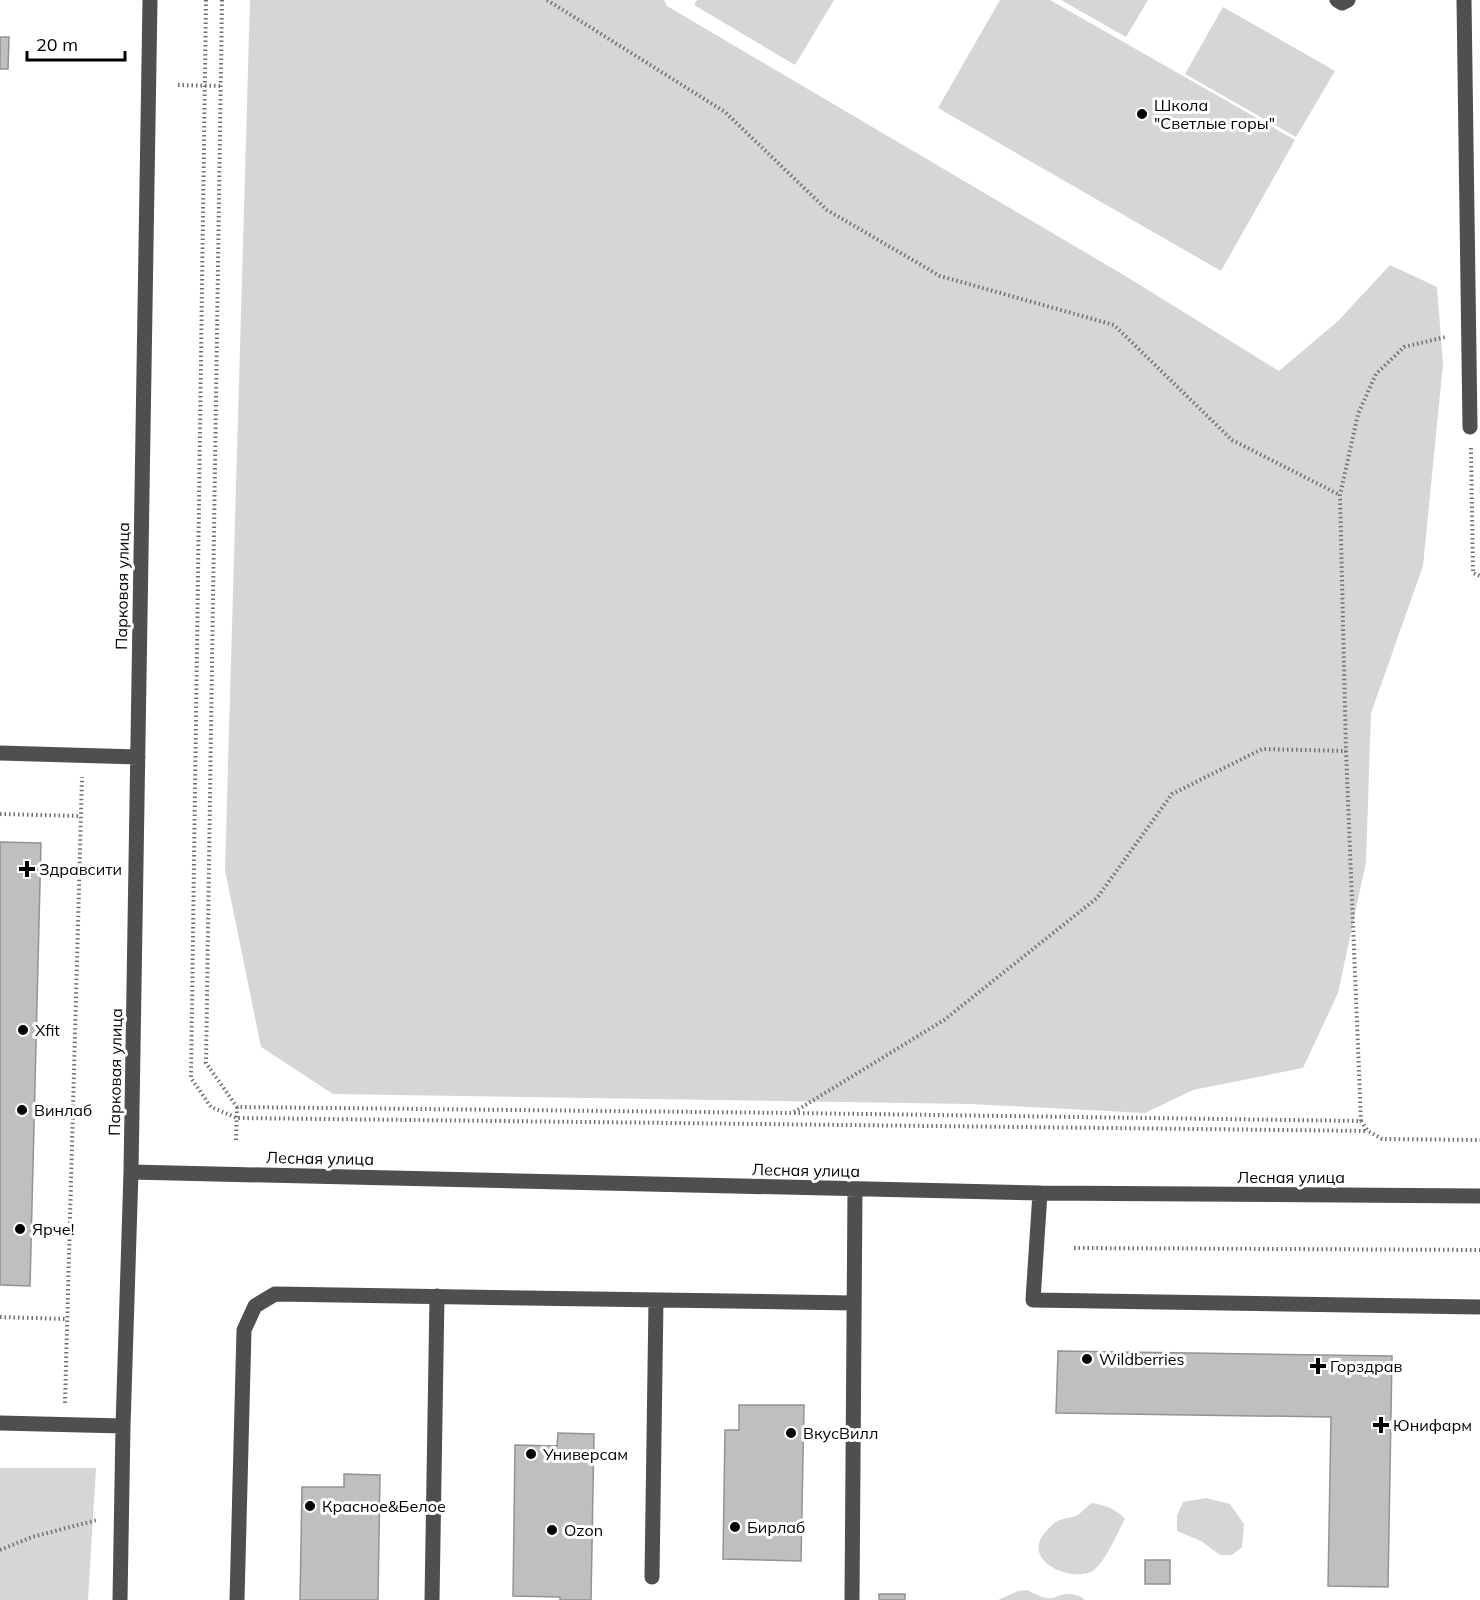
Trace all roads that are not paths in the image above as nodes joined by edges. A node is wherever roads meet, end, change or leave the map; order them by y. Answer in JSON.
{"nodes":[{"id":1,"x":150,"y":0,"type":"edge"},
{"id":2,"x":1336,"y":0,"type":"edge"},
{"id":3,"x":1348,"y":0,"type":"edge"},
{"id":4,"x":1464,"y":0,"type":"edge"},
{"id":5,"x":1474,"y":243,"type":"edge"},
{"id":6,"x":1470,"y":427,"type":"road end"},
{"id":7,"x":0,"y":753,"type":"edge"},
{"id":8,"x":138,"y":757,"type":"junction"},
{"id":9,"x":131,"y":1172,"type":"junction"},
{"id":10,"x":855,"y":1189,"type":"junction"},
{"id":11,"x":1040,"y":1193,"type":"junction"},
{"id":12,"x":1480,"y":1196,"type":"edge"},
{"id":13,"x":437,"y":1296,"type":"junction"},
{"id":14,"x":656,"y":1300,"type":"junction"},
{"id":15,"x":853,"y":1303,"type":"junction"},
{"id":16,"x":1480,"y":1307,"type":"edge"},
{"id":17,"x":0,"y":1423,"type":"edge"},
{"id":18,"x":123,"y":1426,"type":"junction"},
{"id":19,"x":652,"y":1577,"type":"dead end"},
{"id":20,"x":120,"y":1600,"type":"edge"},
{"id":21,"x":237,"y":1600,"type":"edge"},
{"id":22,"x":432,"y":1600,"type":"edge"},
{"id":23,"x":852,"y":1600,"type":"edge"}],
"edges":[{"from":1,"to":8,"type":"street","name":"Парковая улица"},
{"from":2,"to":3,"type":"street"},
{"from":4,"to":5,"type":"street"},
{"from":5,"to":6,"type":"street"},
{"from":7,"to":8,"type":"street"},
{"from":8,"to":9,"type":"street","name":"Парковая улица"},
{"from":9,"to":10,"type":"street","name":"Лесная улица"},
{"from":9,"to":18,"type":"street","name":"Парковая улица"},
{"from":10,"to":11,"type":"street","name":"Лесная улица"},
{"from":10,"to":15,"type":"street"},
{"from":11,"to":12,"type":"street","name":"Лесная улица"},
{"from":11,"to":16,"type":"street"},
{"from":13,"to":14,"type":"street"},
{"from":13,"to":21,"type":"street"},
{"from":13,"to":22,"type":"street"},
{"from":14,"to":15,"type":"street"},
{"from":14,"to":19,"type":"street"},
{"from":15,"to":23,"type":"street"},
{"from":17,"to":18,"type":"street"},
{"from":18,"to":20,"type":"street","name":"Парковая улица"}]}
